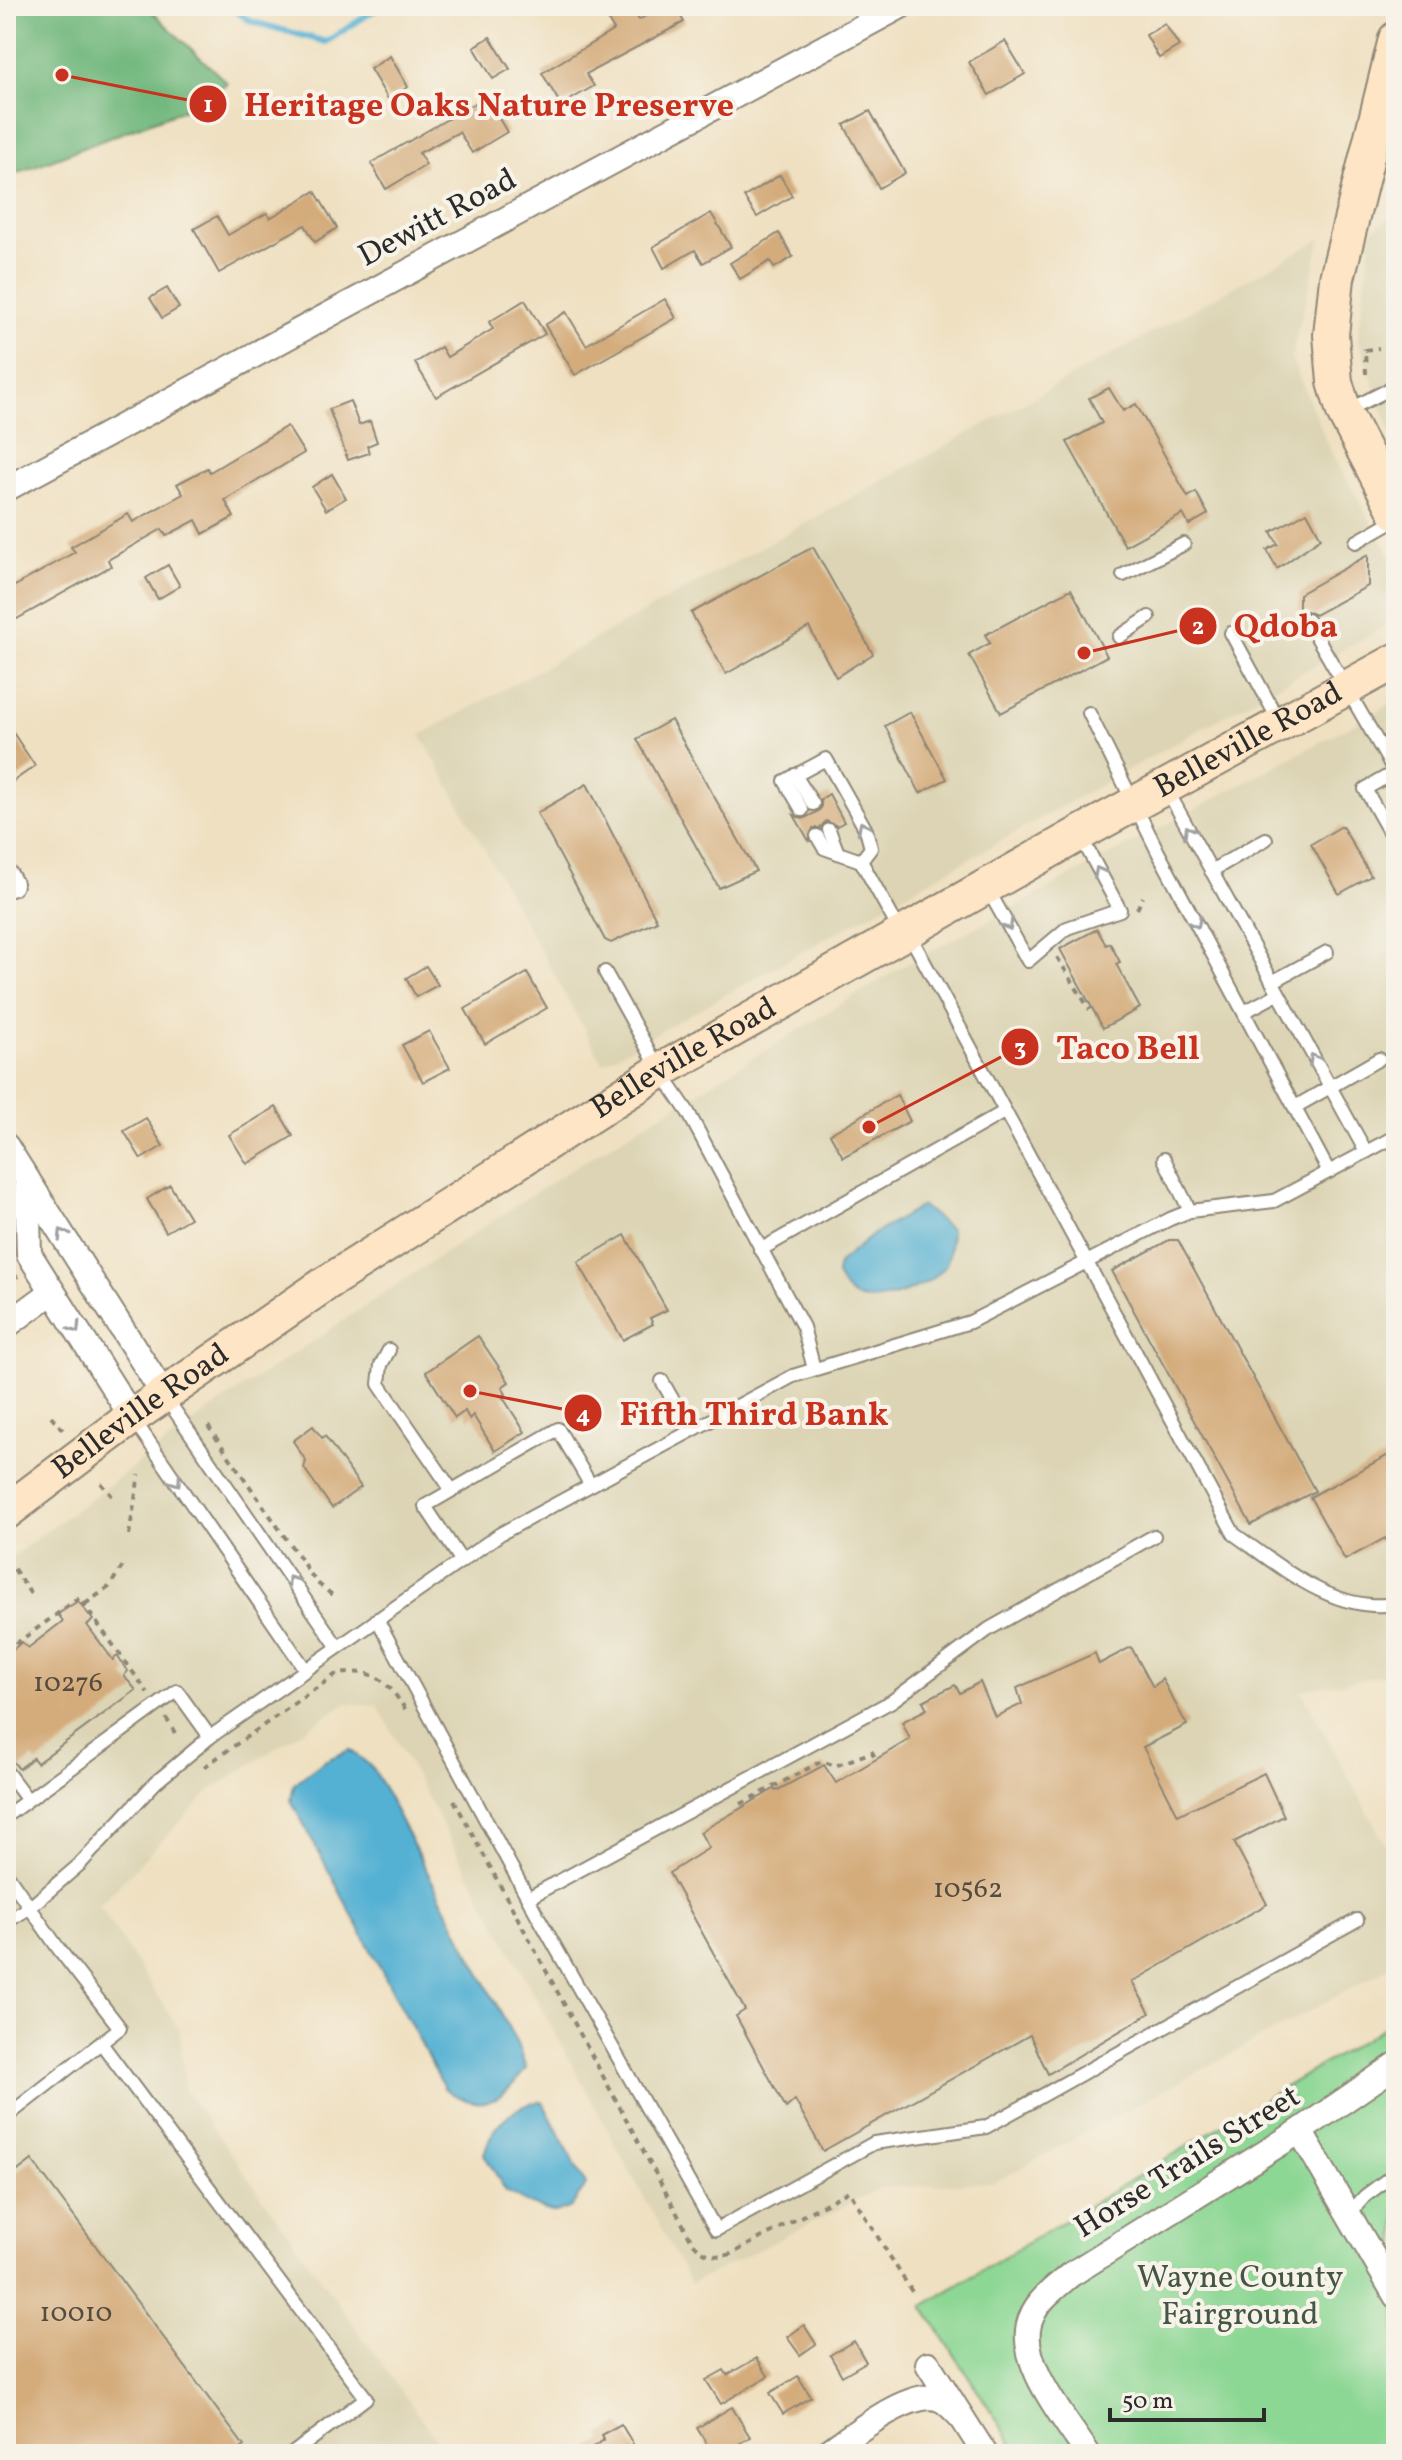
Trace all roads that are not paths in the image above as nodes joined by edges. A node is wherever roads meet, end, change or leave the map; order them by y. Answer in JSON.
{"nodes":[{"id":1,"x":901,"y":6,"type":"edge"},
{"id":2,"x":1396,"y":39,"type":"edge"},
{"id":3,"x":1396,"y":386,"type":"edge"},
{"id":4,"x":1344,"y":412,"type":"junction"},
{"id":5,"x":6,"y":489,"type":"edge"},
{"id":6,"x":1396,"y":512,"type":"edge"},
{"id":7,"x":1396,"y":519,"type":"edge"},
{"id":8,"x":1356,"y":542,"type":"dead end"},
{"id":9,"x":1184,"y":544,"type":"dead end"},
{"id":10,"x":1123,"y":575,"type":"dead end"},
{"id":11,"x":1149,"y":617,"type":"dead end"},
{"id":12,"x":1307,"y":620,"type":"dead end"},
{"id":13,"x":1231,"y":633,"type":"dead end"},
{"id":14,"x":1119,"y":637,"type":"dead end"},
{"id":15,"x":1396,"y":661,"type":"edge"},
{"id":16,"x":1349,"y":686,"type":"junction"},
{"id":17,"x":1089,"y":713,"type":"dead end"},
{"id":18,"x":1281,"y":724,"type":"junction"},
{"id":19,"x":1150,"y":795,"type":"junction"},
{"id":20,"x":808,"y":807,"type":"dead end"},
{"id":21,"x":823,"y":833,"type":"dead end"},
{"id":22,"x":1079,"y":834,"type":"junction"},
{"id":23,"x":1266,"y":839,"type":"dead end"},
{"id":24,"x":1396,"y":844,"type":"edge"},
{"id":25,"x":861,"y":861,"type":"junction"},
{"id":26,"x":1211,"y":871,"type":"junction"},
{"id":27,"x":987,"y":888,"type":"junction"},
{"id":28,"x":905,"y":934,"type":"junction"},
{"id":29,"x":1327,"y":952,"type":"dead end"},
{"id":30,"x":605,"y":972,"type":"dead end"},
{"id":31,"x":1275,"y":988,"type":"junction"},
{"id":32,"x":1244,"y":1012,"type":"junction"},
{"id":33,"x":1379,"y":1059,"type":"dead end"},
{"id":34,"x":660,"y":1071,"type":"junction"},
{"id":35,"x":1330,"y":1087,"type":"junction"},
{"id":36,"x":1295,"y":1107,"type":"junction"},
{"id":37,"x":1004,"y":1112,"type":"junction"},
{"id":38,"x":1396,"y":1136,"type":"edge"},
{"id":39,"x":6,"y":1146,"type":"edge"},
{"id":40,"x":1366,"y":1152,"type":"junction"},
{"id":41,"x":1164,"y":1159,"type":"dead end"},
{"id":42,"x":1329,"y":1172,"type":"junction"},
{"id":43,"x":27,"y":1179,"type":"junction"},
{"id":44,"x":1190,"y":1211,"type":"junction"},
{"id":45,"x":760,"y":1250,"type":"junction"},
{"id":46,"x":1084,"y":1262,"type":"junction"},
{"id":47,"x":52,"y":1292,"type":"junction"},
{"id":48,"x":6,"y":1326,"type":"edge"},
{"id":49,"x":389,"y":1350,"type":"dead end"},
{"id":50,"x":814,"y":1369,"type":"junction"},
{"id":51,"x":662,"y":1381,"type":"dead end"},
{"id":52,"x":164,"y":1395,"type":"junction"},
{"id":53,"x":132,"y":1417,"type":"junction"},
{"id":54,"x":690,"y":1430,"type":"junction"},
{"id":55,"x":590,"y":1484,"type":"junction"},
{"id":56,"x":451,"y":1489,"type":"junction"},
{"id":57,"x":6,"y":1512,"type":"edge"},
{"id":58,"x":1154,"y":1536,"type":"dead end"},
{"id":59,"x":461,"y":1560,"type":"junction"},
{"id":60,"x":1396,"y":1604,"type":"edge"},
{"id":61,"x":377,"y":1619,"type":"junction"},
{"id":62,"x":337,"y":1646,"type":"junction"},
{"id":63,"x":305,"y":1669,"type":"junction"},
{"id":64,"x":210,"y":1737,"type":"junction"},
{"id":65,"x":6,"y":1771,"type":"edge"},
{"id":66,"x":27,"y":1799,"type":"junction"},
{"id":67,"x":6,"y":1816,"type":"edge"},
{"id":68,"x":6,"y":1873,"type":"edge"},
{"id":69,"x":528,"y":1898,"type":"junction"},
{"id":70,"x":29,"y":1908,"type":"junction"},
{"id":71,"x":1357,"y":1920,"type":"dead end"},
{"id":72,"x":6,"y":1922,"type":"edge"},
{"id":73,"x":101,"y":2043,"type":"junction"},
{"id":74,"x":1396,"y":2065,"type":"edge"},
{"id":75,"x":6,"y":2117,"type":"edge"},
{"id":76,"x":1300,"y":2131,"type":"junction"},
{"id":77,"x":1396,"y":2173,"type":"edge"},
{"id":78,"x":1349,"y":2214,"type":"junction"},
{"id":79,"x":1396,"y":2296,"type":"edge"},
{"id":80,"x":928,"y":2364,"type":"dead end"},
{"id":81,"x":961,"y":2417,"type":"junction"},
{"id":82,"x":292,"y":2454,"type":"edge"},
{"id":83,"x":825,"y":2454,"type":"edge"},
{"id":84,"x":985,"y":2454,"type":"edge"},
{"id":85,"x":1088,"y":2454,"type":"edge"}],
"edges":[{"from":1,"to":5,"type":"street","name":"Dewitt Road"},
{"from":2,"to":4,"type":"main road"},
{"from":3,"to":4,"type":"lane"},
{"from":4,"to":6,"type":"main road"},
{"from":7,"to":8,"type":"lane"},
{"from":9,"to":10,"type":"lane"},
{"from":11,"to":14,"type":"lane"},
{"from":12,"to":16,"type":"lane"},
{"from":13,"to":18,"type":"lane"},
{"from":15,"to":16,"type":"main road","name":"Belleville Road"},
{"from":16,"to":18,"type":"main road","name":"Belleville Road"},
{"from":16,"to":24,"type":"lane"},
{"from":17,"to":19,"type":"lane"},
{"from":18,"to":19,"type":"main road","name":"Belleville Road"},
{"from":19,"to":22,"type":"main road","name":"Belleville Road"},
{"from":26,"to":19,"type":"lane","one_way":true},
{"from":19,"to":32,"type":"lane","one_way":true},
{"from":25,"to":20,"type":"lane","one_way":true},
{"from":21,"to":25,"type":"lane"},
{"from":22,"to":27,"type":"main road","name":"Belleville Road"},
{"from":27,"to":22,"type":"lane","one_way":true},
{"from":23,"to":26,"type":"lane"},
{"from":25,"to":28,"type":"lane"},
{"from":26,"to":31,"type":"lane"},
{"from":27,"to":28,"type":"main road","name":"Belleville Road"},
{"from":28,"to":34,"type":"main road","name":"Belleville Road"},
{"from":28,"to":37,"type":"lane"},
{"from":29,"to":31,"type":"lane"},
{"from":30,"to":34,"type":"lane"},
{"from":31,"to":32,"type":"lane"},
{"from":35,"to":31,"type":"lane","one_way":true},
{"from":32,"to":36,"type":"lane"},
{"from":33,"to":35,"type":"lane"},
{"from":34,"to":45,"type":"lane"},
{"from":34,"to":52,"type":"main road","name":"Belleville Road"},
{"from":35,"to":36,"type":"lane"},
{"from":35,"to":40,"type":"lane"},
{"from":36,"to":42,"type":"lane"},
{"from":37,"to":45,"type":"lane"},
{"from":37,"to":46,"type":"lane"},
{"from":38,"to":40,"type":"lane"},
{"from":39,"to":43,"type":"street"},
{"from":40,"to":42,"type":"lane"},
{"from":41,"to":44,"type":"lane"},
{"from":42,"to":44,"type":"lane"},
{"from":43,"to":47,"type":"street"},
{"from":52,"to":43,"type":"street","one_way":true},
{"from":44,"to":46,"type":"lane"},
{"from":45,"to":50,"type":"lane"},
{"from":46,"to":50,"type":"lane"},
{"from":46,"to":60,"type":"lane"},
{"from":47,"to":48,"type":"street"},
{"from":47,"to":53,"type":"street","one_way":true},
{"from":49,"to":56,"type":"lane"},
{"from":50,"to":54,"type":"lane"},
{"from":51,"to":54,"type":"lane"},
{"from":52,"to":53,"type":"main road","name":"Belleville Road"},
{"from":62,"to":52,"type":"lane","one_way":true},
{"from":53,"to":57,"type":"main road","name":"Belleville Road"},
{"from":53,"to":63,"type":"lane","one_way":true},
{"from":54,"to":55,"type":"lane"},
{"from":55,"to":56,"type":"lane"},
{"from":55,"to":59,"type":"lane"},
{"from":56,"to":59,"type":"lane"},
{"from":58,"to":69,"type":"lane"},
{"from":59,"to":61,"type":"lane"},
{"from":61,"to":62,"type":"lane"},
{"from":61,"to":69,"type":"lane"},
{"from":62,"to":63,"type":"lane"},
{"from":63,"to":64,"type":"lane"},
{"from":64,"to":66,"type":"lane"},
{"from":64,"to":70,"type":"lane"},
{"from":65,"to":66,"type":"lane"},
{"from":66,"to":67,"type":"lane"},
{"from":68,"to":70,"type":"lane"},
{"from":69,"to":71,"type":"lane"},
{"from":70,"to":72,"type":"lane"},
{"from":70,"to":73,"type":"lane"},
{"from":73,"to":75,"type":"lane"},
{"from":73,"to":82,"type":"lane"},
{"from":74,"to":76,"type":"street","name":"Horse Trails Street"},
{"from":76,"to":78,"type":"street"},
{"from":76,"to":85,"type":"street","name":"Horse Trails Street"},
{"from":77,"to":78,"type":"lane"},
{"from":78,"to":79,"type":"street"},
{"from":80,"to":81,"type":"street"},
{"from":81,"to":83,"type":"street"},
{"from":81,"to":84,"type":"street"}]}
